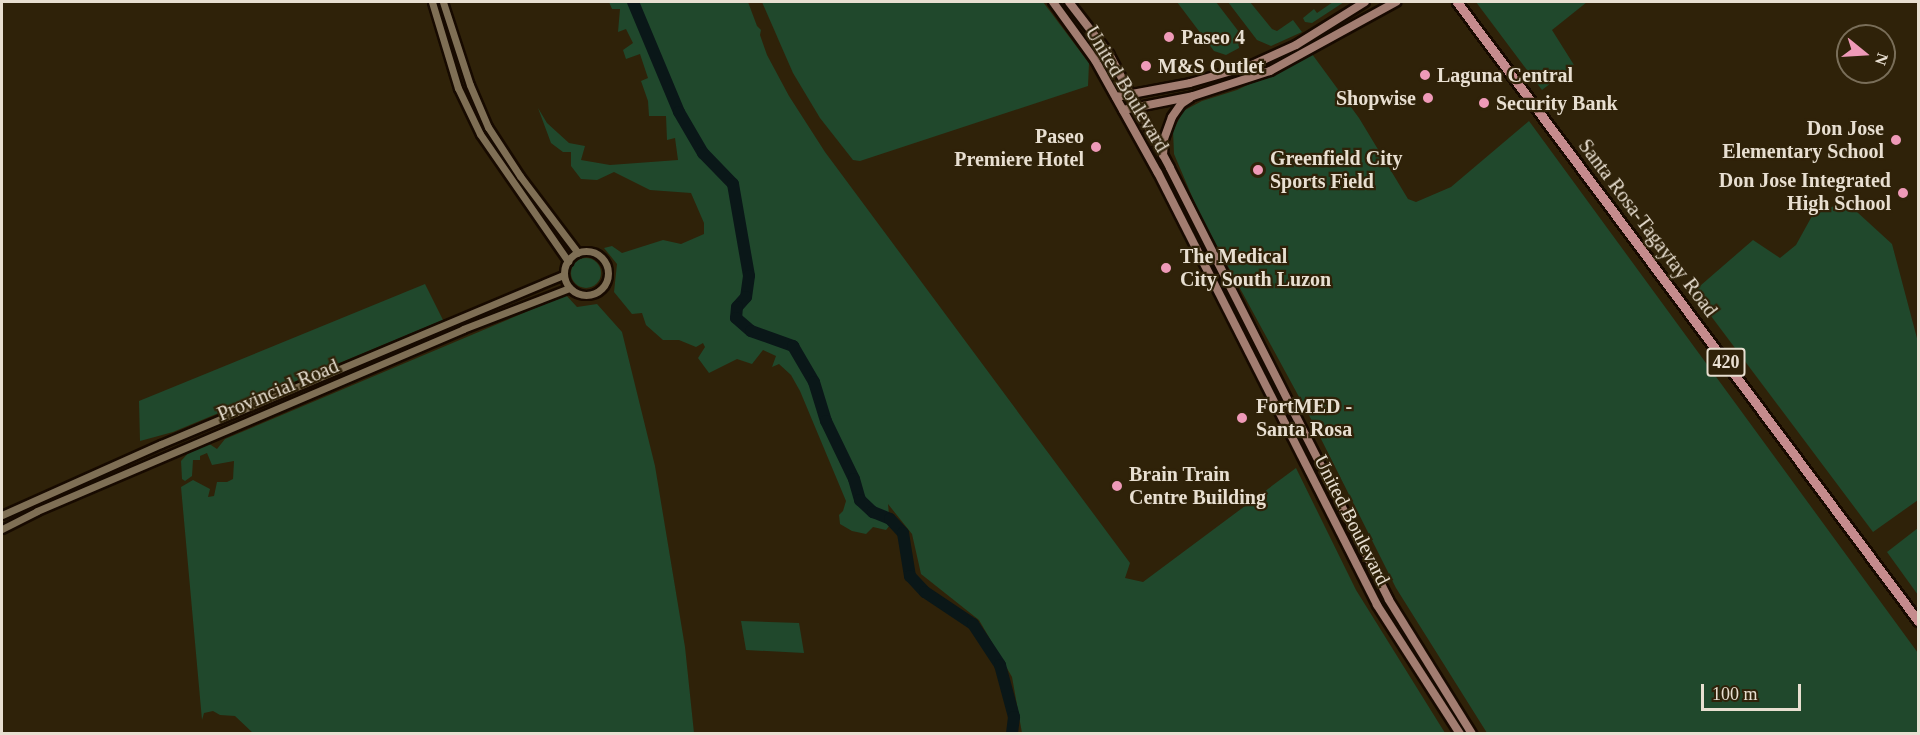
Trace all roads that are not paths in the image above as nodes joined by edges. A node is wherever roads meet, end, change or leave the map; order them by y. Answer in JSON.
{"nodes":[{"id":1,"x":432,"y":2,"type":"edge"},
{"id":2,"x":443,"y":2,"type":"edge"},
{"id":3,"x":1053,"y":2,"type":"edge"},
{"id":4,"x":1069,"y":2,"type":"edge"},
{"id":5,"x":1365,"y":2,"type":"edge"},
{"id":6,"x":1396,"y":2,"type":"edge"},
{"id":7,"x":1457,"y":2,"type":"edge"},
{"id":8,"x":1265,"y":59,"type":"junction"},
{"id":9,"x":1270,"y":71,"type":"junction"},
{"id":10,"x":1130,"y":93,"type":"junction"},
{"id":11,"x":1193,"y":96,"type":"junction"},
{"id":12,"x":1116,"y":97,"type":"junction"},
{"id":13,"x":1137,"y":107,"type":"junction"},
{"id":14,"x":1123,"y":110,"type":"junction"},
{"id":15,"x":1163,"y":156,"type":"junction"},
{"id":16,"x":578,"y":253,"type":"junction"},
{"id":17,"x":568,"y":261,"type":"junction"},
{"id":18,"x":564,"y":275,"type":"junction"},
{"id":19,"x":569,"y":288,"type":"junction"},
{"id":20,"x":246,"y":408,"type":"junction"},
{"id":21,"x":251,"y":420,"type":"junction"},
{"id":22,"x":2,"y":515,"type":"edge"},
{"id":23,"x":2,"y":529,"type":"edge"},
{"id":24,"x":1918,"y":621,"type":"edge"},
{"id":25,"x":1460,"y":734,"type":"edge"},
{"id":26,"x":1472,"y":734,"type":"edge"}],
"edges":[{"from":1,"to":17,"type":"street"},
{"from":2,"to":16,"type":"street"},
{"from":3,"to":12,"type":"main road","name":"United Boulevard"},
{"from":4,"to":10,"type":"main road","name":"United Boulevard"},
{"from":5,"to":8,"type":"main road"},
{"from":6,"to":9,"type":"main road"},
{"from":7,"to":24,"type":"main road","name":"Santa Rosa-Tagaytay Road","number":"420"},
{"from":8,"to":9,"type":"main road"},
{"from":8,"to":10,"type":"main road"},
{"from":9,"to":11,"type":"main road"},
{"from":10,"to":12,"type":"main road"},
{"from":10,"to":13,"type":"main road","name":"United Boulevard"},
{"from":11,"to":13,"type":"main road"},
{"from":11,"to":15,"type":"main road"},
{"from":12,"to":14,"type":"main road","name":"United Boulevard"},
{"from":13,"to":14,"type":"main road"},
{"from":13,"to":15,"type":"main road","name":"United Boulevard"},
{"from":14,"to":25,"type":"main road","name":"United Boulevard"},
{"from":15,"to":26,"type":"main road","name":"United Boulevard"},
{"from":16,"to":17,"type":"street"},
{"from":16,"to":19,"type":"street"},
{"from":17,"to":18,"type":"street"},
{"from":18,"to":19,"type":"street"},
{"from":18,"to":20,"type":"street","name":"Provincial Road"},
{"from":19,"to":21,"type":"street","name":"Provincial Road"},
{"from":20,"to":21,"type":"street"},
{"from":20,"to":22,"type":"street","name":"Provincial Road"},
{"from":21,"to":23,"type":"street","name":"Provincial Road"}]}
